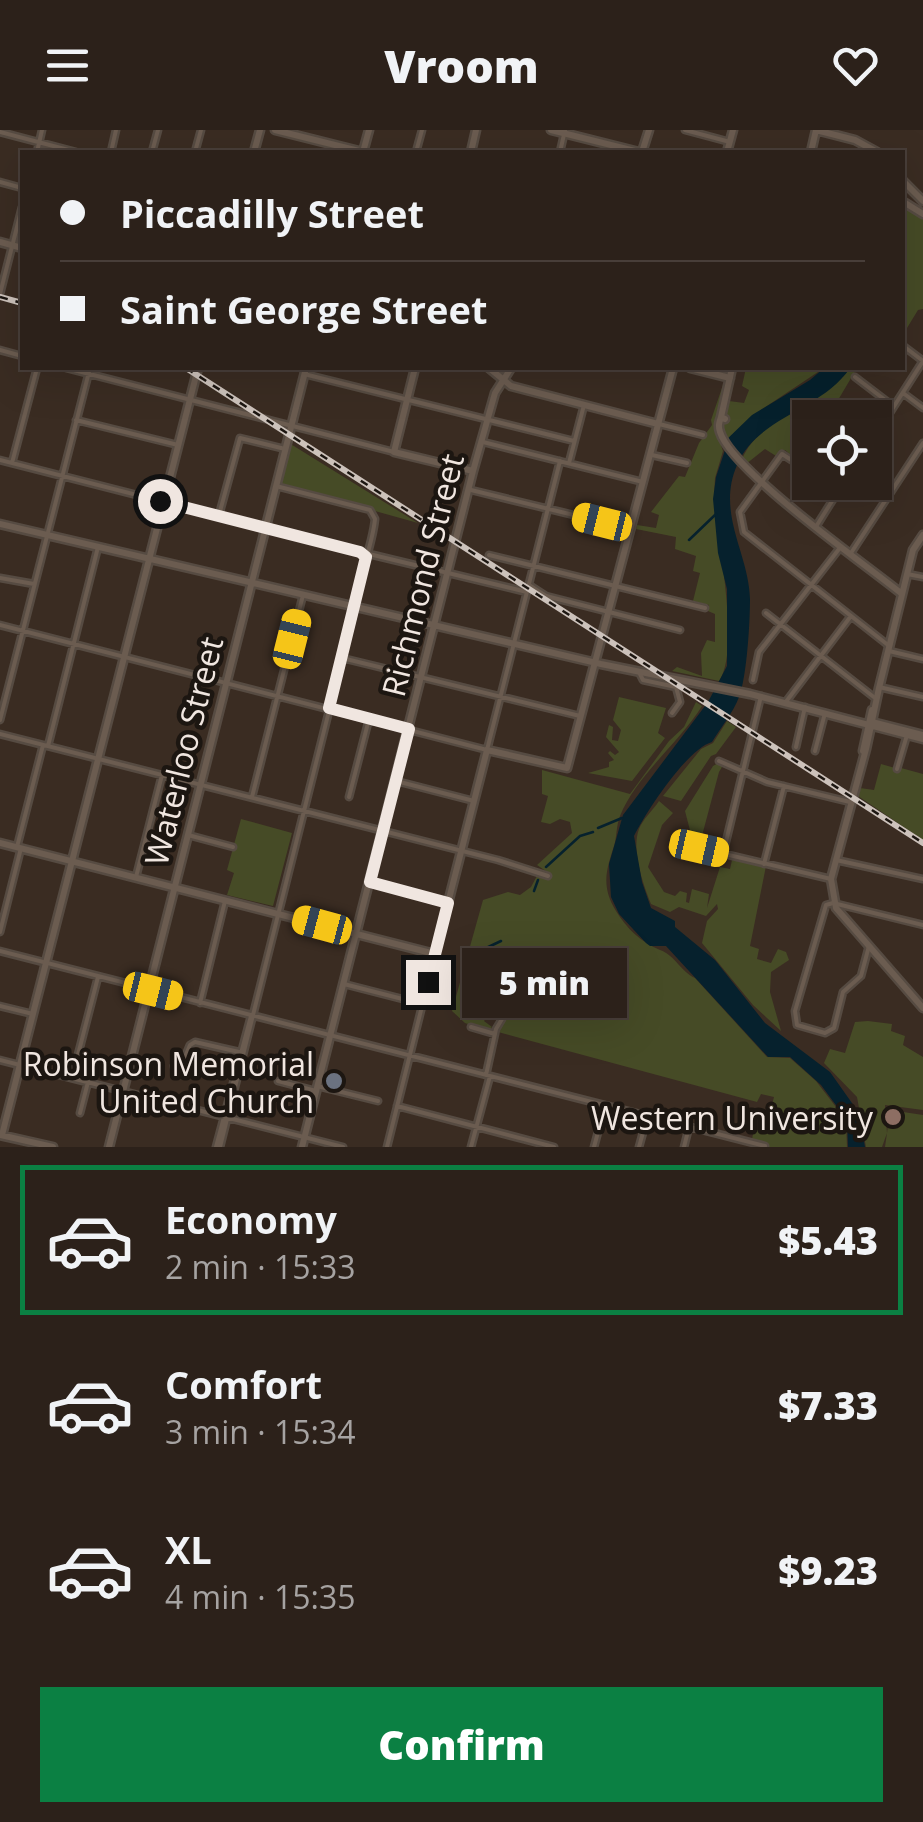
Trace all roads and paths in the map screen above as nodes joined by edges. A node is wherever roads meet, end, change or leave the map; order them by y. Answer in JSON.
{"nodes":[{"id":1,"x":42,"y":130,"type":"edge"},
{"id":2,"x":275,"y":130,"type":"edge"},
{"id":3,"x":552,"y":130,"type":"edge"},
{"id":4,"x":685,"y":130,"type":"edge"},
{"id":5,"x":733,"y":130,"type":"edge"},
{"id":6,"x":816,"y":130,"type":"edge"},
{"id":7,"x":0,"y":132,"type":"edge"},
{"id":8,"x":565,"y":132,"type":"edge"},
{"id":9,"x":730,"y":142,"type":"junction"},
{"id":10,"x":39,"y":143,"type":"junction"},
{"id":11,"x":37,"y":150,"type":"edge"},
{"id":12,"x":68,"y":150,"type":"edge"},
{"id":13,"x":355,"y":150,"type":"edge"},
{"id":14,"x":633,"y":150,"type":"edge"},
{"id":15,"x":728,"y":150,"type":"edge"},
{"id":16,"x":873,"y":150,"type":"edge"},
{"id":17,"x":905,"y":183,"type":"edge"},
{"id":18,"x":923,"y":201,"type":"edge"},
{"id":19,"x":905,"y":202,"type":"edge"},
{"id":20,"x":923,"y":214,"type":"edge"},
{"id":21,"x":20,"y":215,"type":"edge"},
{"id":22,"x":0,"y":242,"type":"edge"},
{"id":23,"x":13,"y":246,"type":"junction"},
{"id":24,"x":20,"y":248,"type":"edge"},
{"id":25,"x":0,"y":294,"type":"edge"},
{"id":26,"x":923,"y":361,"type":"edge"},
{"id":27,"x":36,"y":370,"type":"edge"},
{"id":28,"x":90,"y":370,"type":"edge"},
{"id":29,"x":197,"y":370,"type":"edge"},
{"id":30,"x":415,"y":370,"type":"edge"},
{"id":31,"x":491,"y":370,"type":"edge"},
{"id":32,"x":508,"y":370,"type":"edge"},
{"id":33,"x":672,"y":370,"type":"edge"},
{"id":34,"x":698,"y":370,"type":"edge"},
{"id":35,"x":732,"y":370,"type":"edge"},
{"id":36,"x":305,"y":371,"type":"edge"},
{"id":37,"x":855,"y":377,"type":"dead end"},
{"id":38,"x":730,"y":378,"type":"junction"},
{"id":39,"x":503,"y":380,"type":"junction"},
{"id":40,"x":902,"y":392,"type":"junction"},
{"id":41,"x":190,"y":399,"type":"junction"},
{"id":42,"x":408,"y":400,"type":"junction"},
{"id":43,"x":584,"y":404,"type":"junction"},
{"id":44,"x":894,"y":406,"type":"junction"},
{"id":45,"x":923,"y":408,"type":"edge"},
{"id":46,"x":892,"y":409,"type":"edge"},
{"id":47,"x":76,"y":420,"type":"junction"},
{"id":48,"x":488,"y":420,"type":"junction"},
{"id":49,"x":658,"y":424,"type":"junction"},
{"id":50,"x":292,"y":425,"type":"junction"},
{"id":51,"x":703,"y":435,"type":"dead end"},
{"id":52,"x":481,"y":442,"type":"junction"},
{"id":53,"x":574,"y":442,"type":"junction"},
{"id":54,"x":923,"y":443,"type":"edge"},
{"id":55,"x":178,"y":445,"type":"junction"},
{"id":56,"x":285,"y":449,"type":"junction"},
{"id":57,"x":394,"y":452,"type":"junction"},
{"id":58,"x":651,"y":454,"type":"junction"},
{"id":59,"x":792,"y":459,"type":"edge"},
{"id":60,"x":0,"y":460,"type":"edge"},
{"id":61,"x":560,"y":461,"type":"junction"},
{"id":62,"x":12,"y":463,"type":"junction"},
{"id":63,"x":687,"y":463,"type":"dead end"},
{"id":64,"x":568,"y":464,"type":"junction"},
{"id":65,"x":473,"y":472,"type":"junction"},
{"id":66,"x":62,"y":476,"type":"junction"},
{"id":67,"x":643,"y":482,"type":"junction"},
{"id":68,"x":762,"y":483,"type":"junction"},
{"id":69,"x":276,"y":486,"type":"junction"},
{"id":70,"x":468,"y":490,"type":"junction"},
{"id":71,"x":833,"y":500,"type":"edge"},
{"id":72,"x":164,"y":502,"type":"junction"},
{"id":73,"x":549,"y":509,"type":"junction"},
{"id":74,"x":219,"y":514,"type":"junction"},
{"id":75,"x":0,"y":524,"type":"edge"},
{"id":76,"x":816,"y":526,"type":"junction"},
{"id":77,"x":266,"y":527,"type":"junction"},
{"id":78,"x":631,"y":529,"type":"junction"},
{"id":79,"x":923,"y":534,"type":"edge"},
{"id":80,"x":48,"y":535,"type":"junction"},
{"id":81,"x":842,"y":546,"type":"junction"},
{"id":82,"x":98,"y":547,"type":"junction"},
{"id":83,"x":368,"y":552,"type":"junction"},
{"id":84,"x":851,"y":552,"type":"junction"},
{"id":85,"x":489,"y":555,"type":"dead end"},
{"id":86,"x":150,"y":559,"type":"junction"},
{"id":87,"x":534,"y":566,"type":"junction"},
{"id":88,"x":445,"y":574,"type":"junction"},
{"id":89,"x":907,"y":574,"type":"junction"},
{"id":90,"x":0,"y":578,"type":"edge"},
{"id":91,"x":923,"y":578,"type":"edge"},
{"id":92,"x":251,"y":583,"type":"junction"},
{"id":93,"x":35,"y":584,"type":"junction"},
{"id":94,"x":811,"y":585,"type":"junction"},
{"id":95,"x":616,"y":587,"type":"junction"},
{"id":96,"x":528,"y":588,"type":"junction"},
{"id":97,"x":902,"y":594,"type":"junction"},
{"id":98,"x":303,"y":595,"type":"junction"},
{"id":99,"x":354,"y":607,"type":"junction"},
{"id":100,"x":705,"y":608,"type":"dead end"},
{"id":101,"x":609,"y":612,"type":"junction"},
{"id":102,"x":766,"y":613,"type":"dead end"},
{"id":103,"x":851,"y":616,"type":"junction"},
{"id":104,"x":781,"y":624,"type":"junction"},
{"id":105,"x":0,"y":625,"type":"edge"},
{"id":106,"x":435,"y":625,"type":"junction"},
{"id":107,"x":680,"y":630,"type":"dead end"},
{"id":108,"x":22,"y":631,"type":"junction"},
{"id":109,"x":514,"y":643,"type":"junction"},
{"id":110,"x":74,"y":644,"type":"junction"},
{"id":111,"x":889,"y":648,"type":"junction"},
{"id":112,"x":126,"y":656,"type":"junction"},
{"id":113,"x":820,"y":656,"type":"junction"},
{"id":114,"x":342,"y":658,"type":"junction"},
{"id":115,"x":923,"y":660,"type":"edge"},
{"id":116,"x":595,"y":663,"type":"junction"},
{"id":117,"x":639,"y":672,"type":"junction"},
{"id":118,"x":422,"y":677,"type":"junction"},
{"id":119,"x":0,"y":679,"type":"edge"},
{"id":120,"x":752,"y":680,"type":"dead end"},
{"id":121,"x":10,"y":682,"type":"junction"},
{"id":122,"x":226,"y":682,"type":"junction"},
{"id":123,"x":879,"y":688,"type":"junction"},
{"id":124,"x":278,"y":695,"type":"junction"},
{"id":125,"x":501,"y":696,"type":"junction"},
{"id":126,"x":761,"y":696,"type":"junction"},
{"id":127,"x":923,"y":697,"type":"edge"},
{"id":128,"x":875,"y":698,"type":"junction"},
{"id":129,"x":785,"y":702,"type":"junction"},
{"id":130,"x":804,"y":707,"type":"junction"},
{"id":131,"x":329,"y":708,"type":"junction"},
{"id":132,"x":825,"y":712,"type":"junction"},
{"id":133,"x":672,"y":713,"type":"dead end"},
{"id":134,"x":580,"y":716,"type":"junction"},
{"id":135,"x":369,"y":719,"type":"junction"},
{"id":136,"x":0,"y":720,"type":"edge"},
{"id":137,"x":870,"y":724,"type":"junction"},
{"id":138,"x":409,"y":729,"type":"junction"},
{"id":139,"x":908,"y":733,"type":"junction"},
{"id":140,"x":0,"y":734,"type":"edge"},
{"id":141,"x":923,"y":737,"type":"edge"},
{"id":142,"x":46,"y":746,"type":"junction"},
{"id":143,"x":796,"y":748,"type":"dead end"},
{"id":144,"x":486,"y":750,"type":"junction"},
{"id":145,"x":815,"y":750,"type":"dead end"},
{"id":146,"x":99,"y":759,"type":"junction"},
{"id":147,"x":720,"y":761,"type":"dead end"},
{"id":148,"x":897,"y":769,"type":"dead end"},
{"id":149,"x":743,"y":771,"type":"junction"},
{"id":150,"x":162,"y":775,"type":"junction"},
{"id":151,"x":396,"y":781,"type":"junction"},
{"id":152,"x":200,"y":785,"type":"junction"},
{"id":153,"x":784,"y":786,"type":"junction"},
{"id":154,"x":252,"y":797,"type":"junction"},
{"id":155,"x":349,"y":797,"type":"dead end"},
{"id":156,"x":474,"y":800,"type":"junction"},
{"id":157,"x":850,"y":802,"type":"junction"},
{"id":158,"x":303,"y":811,"type":"junction"},
{"id":159,"x":382,"y":830,"type":"junction"},
{"id":160,"x":188,"y":835,"type":"junction"},
{"id":161,"x":687,"y":842,"type":"dead end"},
{"id":162,"x":0,"y":843,"type":"edge"},
{"id":163,"x":232,"y":847,"type":"dead end"},
{"id":164,"x":19,"y":848,"type":"junction"},
{"id":165,"x":461,"y":851,"type":"junction"},
{"id":166,"x":723,"y":854,"type":"junction"},
{"id":167,"x":836,"y":860,"type":"junction"},
{"id":168,"x":73,"y":861,"type":"junction"},
{"id":169,"x":764,"y":864,"type":"junction"},
{"id":170,"x":136,"y":876,"type":"junction"},
{"id":171,"x":548,"y":876,"type":"dead end"},
{"id":172,"x":831,"y":880,"type":"junction"},
{"id":173,"x":923,"y":880,"type":"edge"},
{"id":174,"x":370,"y":882,"type":"junction"},
{"id":175,"x":174,"y":887,"type":"junction"},
{"id":176,"x":226,"y":900,"type":"junction"},
{"id":177,"x":448,"y":903,"type":"junction"},
{"id":178,"x":833,"y":903,"type":"junction"},
{"id":179,"x":278,"y":913,"type":"junction"},
{"id":180,"x":923,"y":926,"type":"edge"},
{"id":181,"x":0,"y":932,"type":"edge"},
{"id":182,"x":357,"y":934,"type":"junction"},
{"id":183,"x":869,"y":946,"type":"junction"},
{"id":184,"x":0,"y":952,"type":"edge"},
{"id":185,"x":435,"y":954,"type":"junction"},
{"id":186,"x":46,"y":963,"type":"junction"},
{"id":187,"x":98,"y":977,"type":"junction"},
{"id":188,"x":344,"y":984,"type":"junction"},
{"id":189,"x":148,"y":990,"type":"junction"},
{"id":190,"x":920,"y":998,"type":"edge"},
{"id":191,"x":200,"y":1003,"type":"junction"},
{"id":192,"x":422,"y":1004,"type":"junction"},
{"id":193,"x":0,"y":1006,"type":"edge"},
{"id":194,"x":923,"y":1008,"type":"edge"},
{"id":195,"x":33,"y":1014,"type":"junction"},
{"id":196,"x":251,"y":1016,"type":"junction"},
{"id":197,"x":502,"y":1020,"type":"dead end"},
{"id":198,"x":471,"y":1027,"type":"dead end"},
{"id":199,"x":495,"y":1034,"type":"junction"},
{"id":200,"x":330,"y":1036,"type":"junction"},
{"id":201,"x":241,"y":1053,"type":"junction"},
{"id":202,"x":410,"y":1056,"type":"junction"},
{"id":203,"x":0,"y":1060,"type":"edge"},
{"id":204,"x":182,"y":1064,"type":"dead end"},
{"id":205,"x":20,"y":1065,"type":"junction"},
{"id":206,"x":488,"y":1075,"type":"junction"},
{"id":207,"x":72,"y":1078,"type":"junction"},
{"id":208,"x":278,"y":1081,"type":"dead end"},
{"id":209,"x":88,"y":1082,"type":"junction"},
{"id":210,"x":317,"y":1088,"type":"junction"},
{"id":211,"x":123,"y":1091,"type":"junction"},
{"id":212,"x":378,"y":1102,"type":"dead end"},
{"id":213,"x":397,"y":1106,"type":"junction"},
{"id":214,"x":605,"y":1106,"type":"junction"},
{"id":215,"x":80,"y":1114,"type":"dead end"},
{"id":216,"x":648,"y":1116,"type":"junction"},
{"id":217,"x":225,"y":1117,"type":"junction"},
{"id":218,"x":476,"y":1127,"type":"junction"},
{"id":219,"x":690,"y":1127,"type":"junction"},
{"id":220,"x":1,"y":1135,"type":"edge"},
{"id":221,"x":305,"y":1138,"type":"junction"},
{"id":222,"x":739,"y":1139,"type":"junction"},
{"id":223,"x":765,"y":1146,"type":"edge"},
{"id":224,"x":52,"y":1147,"type":"edge"},
{"id":225,"x":109,"y":1147,"type":"edge"},
{"id":226,"x":218,"y":1147,"type":"edge"},
{"id":227,"x":302,"y":1147,"type":"edge"},
{"id":228,"x":344,"y":1147,"type":"edge"},
{"id":229,"x":386,"y":1147,"type":"edge"},
{"id":230,"x":471,"y":1147,"type":"edge"},
{"id":231,"x":554,"y":1147,"type":"edge"},
{"id":232,"x":594,"y":1147,"type":"edge"},
{"id":233,"x":640,"y":1147,"type":"edge"},
{"id":234,"x":684,"y":1147,"type":"edge"},
{"id":235,"x":737,"y":1147,"type":"edge"}],
"edges":[{"from":1,"to":10,"type":"street"},
{"from":2,"to":13,"type":"street"},
{"from":3,"to":8,"type":"street"},
{"from":4,"to":9,"type":"street"},
{"from":5,"to":9,"type":"street"},
{"from":6,"to":16,"type":"street"},
{"from":7,"to":10,"type":"street"},
{"from":8,"to":14,"type":"street"},
{"from":9,"to":15,"type":"street"},
{"from":10,"to":11,"type":"street"},
{"from":10,"to":12,"type":"street"},
{"from":17,"to":18,"type":"street"},
{"from":19,"to":20,"type":"street"},
{"from":21,"to":23,"type":"street"},
{"from":22,"to":23,"type":"street"},
{"from":23,"to":24,"type":"street"},
{"from":23,"to":25,"type":"street"},
{"from":26,"to":40,"type":"street"},
{"from":27,"to":62,"type":"street"},
{"from":28,"to":41,"type":"street"},
{"from":28,"to":47,"type":"street"},
{"from":29,"to":41,"type":"street"},
{"from":30,"to":42,"type":"street"},
{"from":31,"to":39,"type":"street"},
{"from":32,"to":39,"type":"street","name":"Richmond Street"},
{"from":33,"to":49,"type":"street"},
{"from":34,"to":38,"type":"street"},
{"from":35,"to":38,"type":"street"},
{"from":36,"to":42,"type":"street"},
{"from":36,"to":50,"type":"street","name":"Waterloo Street"},
{"from":37,"to":44,"type":"street"},
{"from":38,"to":68,"type":"street"},
{"from":39,"to":43,"type":"street"},
{"from":39,"to":48,"type":"street","name":"Richmond Street"},
{"from":40,"to":44,"type":"street"},
{"from":40,"to":45,"type":"street"},
{"from":41,"to":50,"type":"street"},
{"from":41,"to":55,"type":"street"},
{"from":42,"to":48,"type":"street"},
{"from":42,"to":57,"type":"street"},
{"from":43,"to":49,"type":"street"},
{"from":43,"to":53,"type":"street"},
{"from":44,"to":46,"type":"street"},
{"from":47,"to":55,"type":"street"},
{"from":47,"to":66,"type":"street"},
{"from":48,"to":52,"type":"street","name":"Richmond Street"},
{"from":48,"to":53,"type":"street"},
{"from":49,"to":51,"type":"street"},
{"from":49,"to":58,"type":"street"},
{"from":50,"to":56,"type":"street","name":"Waterloo Street"},
{"from":50,"to":57,"type":"street"},
{"from":52,"to":61,"type":"street"},
{"from":52,"to":65,"type":"street","name":"Richmond Street"},
{"from":53,"to":64,"type":"street"},
{"from":54,"to":84,"type":"street"},
{"from":55,"to":72,"type":"street"},
{"from":56,"to":69,"type":"street","name":"Waterloo Street"},
{"from":56,"to":74,"type":"street"},
{"from":57,"to":65,"type":"street"},
{"from":58,"to":63,"type":"street"},
{"from":58,"to":67,"type":"street"},
{"from":59,"to":68,"type":"street"},
{"from":60,"to":62,"type":"street"},
{"from":61,"to":64,"type":"street"},
{"from":61,"to":73,"type":"street"},
{"from":62,"to":66,"type":"street"},
{"from":64,"to":67,"type":"street"},
{"from":65,"to":70,"type":"street","name":"Richmond Street"},
{"from":66,"to":72,"type":"street"},
{"from":66,"to":80,"type":"street"},
{"from":67,"to":78,"type":"street"},
{"from":68,"to":76,"type":"street"},
{"from":68,"to":94,"type":"street"},
{"from":69,"to":77,"type":"street","name":"Waterloo Street"},
{"from":69,"to":83,"type":"street"},
{"from":70,"to":73,"type":"street"},
{"from":70,"to":88,"type":"street","name":"Richmond Street"},
{"from":71,"to":76,"type":"street"},
{"from":72,"to":74,"type":"street"},
{"from":72,"to":86,"type":"street"},
{"from":73,"to":78,"type":"street"},
{"from":73,"to":87,"type":"street"},
{"from":74,"to":77,"type":"street"},
{"from":75,"to":80,"type":"street"},
{"from":76,"to":81,"type":"street"},
{"from":77,"to":83,"type":"street"},
{"from":77,"to":92,"type":"street","name":"Waterloo Street"},
{"from":78,"to":95,"type":"street"},
{"from":79,"to":89,"type":"street"},
{"from":80,"to":82,"type":"street"},
{"from":80,"to":93,"type":"street"},
{"from":81,"to":84,"type":"street"},
{"from":81,"to":94,"type":"street"},
{"from":82,"to":86,"type":"street"},
{"from":82,"to":110,"type":"street"},
{"from":83,"to":88,"type":"street"},
{"from":83,"to":99,"type":"street"},
{"from":84,"to":97,"type":"street"},
{"from":85,"to":87,"type":"street"},
{"from":86,"to":92,"type":"street"},
{"from":86,"to":112,"type":"street"},
{"from":87,"to":95,"type":"street"},
{"from":87,"to":96,"type":"street"},
{"from":88,"to":96,"type":"street"},
{"from":88,"to":106,"type":"street","name":"Richmond Street"},
{"from":89,"to":91,"type":"street"},
{"from":89,"to":97,"type":"street"},
{"from":90,"to":93,"type":"street"},
{"from":92,"to":98,"type":"street"},
{"from":92,"to":122,"type":"street","name":"Waterloo Street"},
{"from":93,"to":108,"type":"street"},
{"from":94,"to":103,"type":"street"},
{"from":94,"to":104,"type":"street"},
{"from":95,"to":100,"type":"street"},
{"from":95,"to":101,"type":"street"},
{"from":96,"to":101,"type":"street"},
{"from":96,"to":109,"type":"street"},
{"from":97,"to":111,"type":"street"},
{"from":98,"to":99,"type":"street"},
{"from":98,"to":124,"type":"street"},
{"from":99,"to":106,"type":"street"},
{"from":99,"to":114,"type":"street"},
{"from":101,"to":107,"type":"street"},
{"from":101,"to":116,"type":"street"},
{"from":102,"to":104,"type":"street"},
{"from":103,"to":111,"type":"street"},
{"from":103,"to":113,"type":"street"},
{"from":104,"to":113,"type":"street"},
{"from":104,"to":120,"type":"street"},
{"from":105,"to":108,"type":"street"},
{"from":106,"to":109,"type":"street"},
{"from":106,"to":118,"type":"street","name":"Richmond Street"},
{"from":108,"to":110,"type":"street"},
{"from":108,"to":121,"type":"street"},
{"from":109,"to":116,"type":"street"},
{"from":109,"to":125,"type":"street"},
{"from":110,"to":112,"type":"street"},
{"from":110,"to":142,"type":"street"},
{"from":111,"to":115,"type":"street"},
{"from":111,"to":123,"type":"street"},
{"from":112,"to":122,"type":"street"},
{"from":112,"to":146,"type":"street"},
{"from":113,"to":128,"type":"street"},
{"from":113,"to":129,"type":"street"},
{"from":114,"to":118,"type":"street"},
{"from":114,"to":131,"type":"street"},
{"from":116,"to":117,"type":"street"},
{"from":116,"to":134,"type":"street"},
{"from":117,"to":126,"type":"street"},
{"from":117,"to":133,"type":"street"},
{"from":118,"to":125,"type":"street"},
{"from":118,"to":138,"type":"street","name":"Richmond Street"},
{"from":119,"to":121,"type":"street"},
{"from":121,"to":136,"type":"street"},
{"from":122,"to":124,"type":"street"},
{"from":122,"to":152,"type":"street","name":"Waterloo Street"},
{"from":123,"to":127,"type":"street"},
{"from":123,"to":128,"type":"street"},
{"from":123,"to":137,"type":"street"},
{"from":124,"to":131,"type":"street"},
{"from":124,"to":154,"type":"street"},
{"from":125,"to":134,"type":"street"},
{"from":125,"to":144,"type":"street"},
{"from":126,"to":129,"type":"street"},
{"from":126,"to":149,"type":"street"},
{"from":128,"to":137,"type":"street"},
{"from":129,"to":130,"type":"street"},
{"from":130,"to":132,"type":"street"},
{"from":130,"to":143,"type":"street"},
{"from":131,"to":135,"type":"street"},
{"from":131,"to":158,"type":"street"},
{"from":132,"to":137,"type":"street"},
{"from":132,"to":145,"type":"street"},
{"from":134,"to":144,"type":"street"},
{"from":135,"to":138,"type":"street"},
{"from":135,"to":155,"type":"street"},
{"from":137,"to":139,"type":"street"},
{"from":137,"to":157,"type":"street"},
{"from":138,"to":144,"type":"street"},
{"from":138,"to":151,"type":"street","name":"Richmond Street"},
{"from":139,"to":141,"type":"street"},
{"from":139,"to":148,"type":"street"},
{"from":140,"to":142,"type":"street"},
{"from":142,"to":146,"type":"street"},
{"from":142,"to":164,"type":"street"},
{"from":144,"to":156,"type":"street"},
{"from":146,"to":150,"type":"street"},
{"from":146,"to":168,"type":"street"},
{"from":147,"to":149,"type":"street"},
{"from":149,"to":153,"type":"street"},
{"from":149,"to":166,"type":"street"},
{"from":150,"to":152,"type":"street"},
{"from":150,"to":170,"type":"street"},
{"from":151,"to":156,"type":"street"},
{"from":151,"to":159,"type":"street","name":"Richmond Street"},
{"from":152,"to":154,"type":"street"},
{"from":152,"to":160,"type":"street","name":"Waterloo Street"},
{"from":153,"to":157,"type":"street"},
{"from":153,"to":169,"type":"street"},
{"from":154,"to":158,"type":"street"},
{"from":156,"to":165,"type":"street"},
{"from":157,"to":167,"type":"street"},
{"from":158,"to":159,"type":"street"},
{"from":158,"to":179,"type":"street"},
{"from":159,"to":165,"type":"street"},
{"from":159,"to":174,"type":"street","name":"Richmond Street"},
{"from":160,"to":163,"type":"street"},
{"from":160,"to":175,"type":"street","name":"Waterloo Street"},
{"from":161,"to":166,"type":"street"},
{"from":162,"to":164,"type":"street"},
{"from":164,"to":168,"type":"street"},
{"from":164,"to":181,"type":"street"},
{"from":165,"to":171,"type":"street"},
{"from":165,"to":177,"type":"street"},
{"from":166,"to":169,"type":"street"},
{"from":167,"to":172,"type":"street"},
{"from":167,"to":173,"type":"street"},
{"from":168,"to":170,"type":"street"},
{"from":168,"to":186,"type":"street"},
{"from":169,"to":172,"type":"street"},
{"from":170,"to":175,"type":"street"},
{"from":172,"to":178,"type":"street"},
{"from":174,"to":177,"type":"street"},
{"from":174,"to":182,"type":"street","name":"Richmond Street"},
{"from":175,"to":176,"type":"street"},
{"from":175,"to":189,"type":"street","name":"Waterloo Street"},
{"from":176,"to":179,"type":"street"},
{"from":176,"to":191,"type":"street"},
{"from":177,"to":185,"type":"street"},
{"from":178,"to":180,"type":"street"},
{"from":178,"to":183,"type":"street"},
{"from":178,"to":183,"type":"street"},
{"from":179,"to":182,"type":"street"},
{"from":179,"to":196,"type":"street"},
{"from":182,"to":185,"type":"street"},
{"from":182,"to":188,"type":"street","name":"Richmond Street"},
{"from":183,"to":190,"type":"street"},
{"from":184,"to":186,"type":"street"},
{"from":185,"to":192,"type":"street"},
{"from":186,"to":187,"type":"street"},
{"from":186,"to":195,"type":"street"},
{"from":187,"to":189,"type":"street"},
{"from":187,"to":207,"type":"street"},
{"from":188,"to":192,"type":"street"},
{"from":188,"to":200,"type":"street","name":"Richmond Street"},
{"from":189,"to":191,"type":"street"},
{"from":189,"to":211,"type":"street","name":"Waterloo Street"},
{"from":190,"to":194,"type":"street"},
{"from":191,"to":196,"type":"street"},
{"from":192,"to":202,"type":"street"},
{"from":193,"to":195,"type":"street"},
{"from":195,"to":205,"type":"street"},
{"from":196,"to":200,"type":"street"},
{"from":196,"to":201,"type":"street"},
{"from":197,"to":199,"type":"street"},
{"from":198,"to":199,"type":"street"},
{"from":199,"to":206,"type":"street"},
{"from":200,"to":202,"type":"street"},
{"from":200,"to":210,"type":"street","name":"Richmond Street"},
{"from":201,"to":204,"type":"street"},
{"from":201,"to":217,"type":"street"},
{"from":202,"to":206,"type":"street"},
{"from":202,"to":213,"type":"street"},
{"from":203,"to":205,"type":"street"},
{"from":205,"to":207,"type":"street"},
{"from":205,"to":220,"type":"street"},
{"from":206,"to":214,"type":"street"},
{"from":206,"to":218,"type":"street"},
{"from":207,"to":209,"type":"street"},
{"from":208,"to":210,"type":"street"},
{"from":209,"to":211,"type":"street"},
{"from":209,"to":215,"type":"street"},
{"from":210,"to":212,"type":"street"},
{"from":210,"to":221,"type":"street","name":"Richmond Street"},
{"from":211,"to":217,"type":"street"},
{"from":211,"to":225,"type":"street","name":"Waterloo Street"},
{"from":213,"to":218,"type":"street"},
{"from":213,"to":229,"type":"street"},
{"from":214,"to":216,"type":"street"},
{"from":214,"to":232,"type":"street"},
{"from":216,"to":219,"type":"street"},
{"from":216,"to":233,"type":"street"},
{"from":217,"to":221,"type":"street"},
{"from":217,"to":226,"type":"street"},
{"from":218,"to":230,"type":"street"},
{"from":218,"to":231,"type":"street"},
{"from":219,"to":222,"type":"street"},
{"from":219,"to":234,"type":"street"},
{"from":220,"to":224,"type":"street"},
{"from":221,"to":227,"type":"street","name":"Richmond Street"},
{"from":221,"to":228,"type":"street"},
{"from":222,"to":223,"type":"street"},
{"from":222,"to":235,"type":"street"}]}
